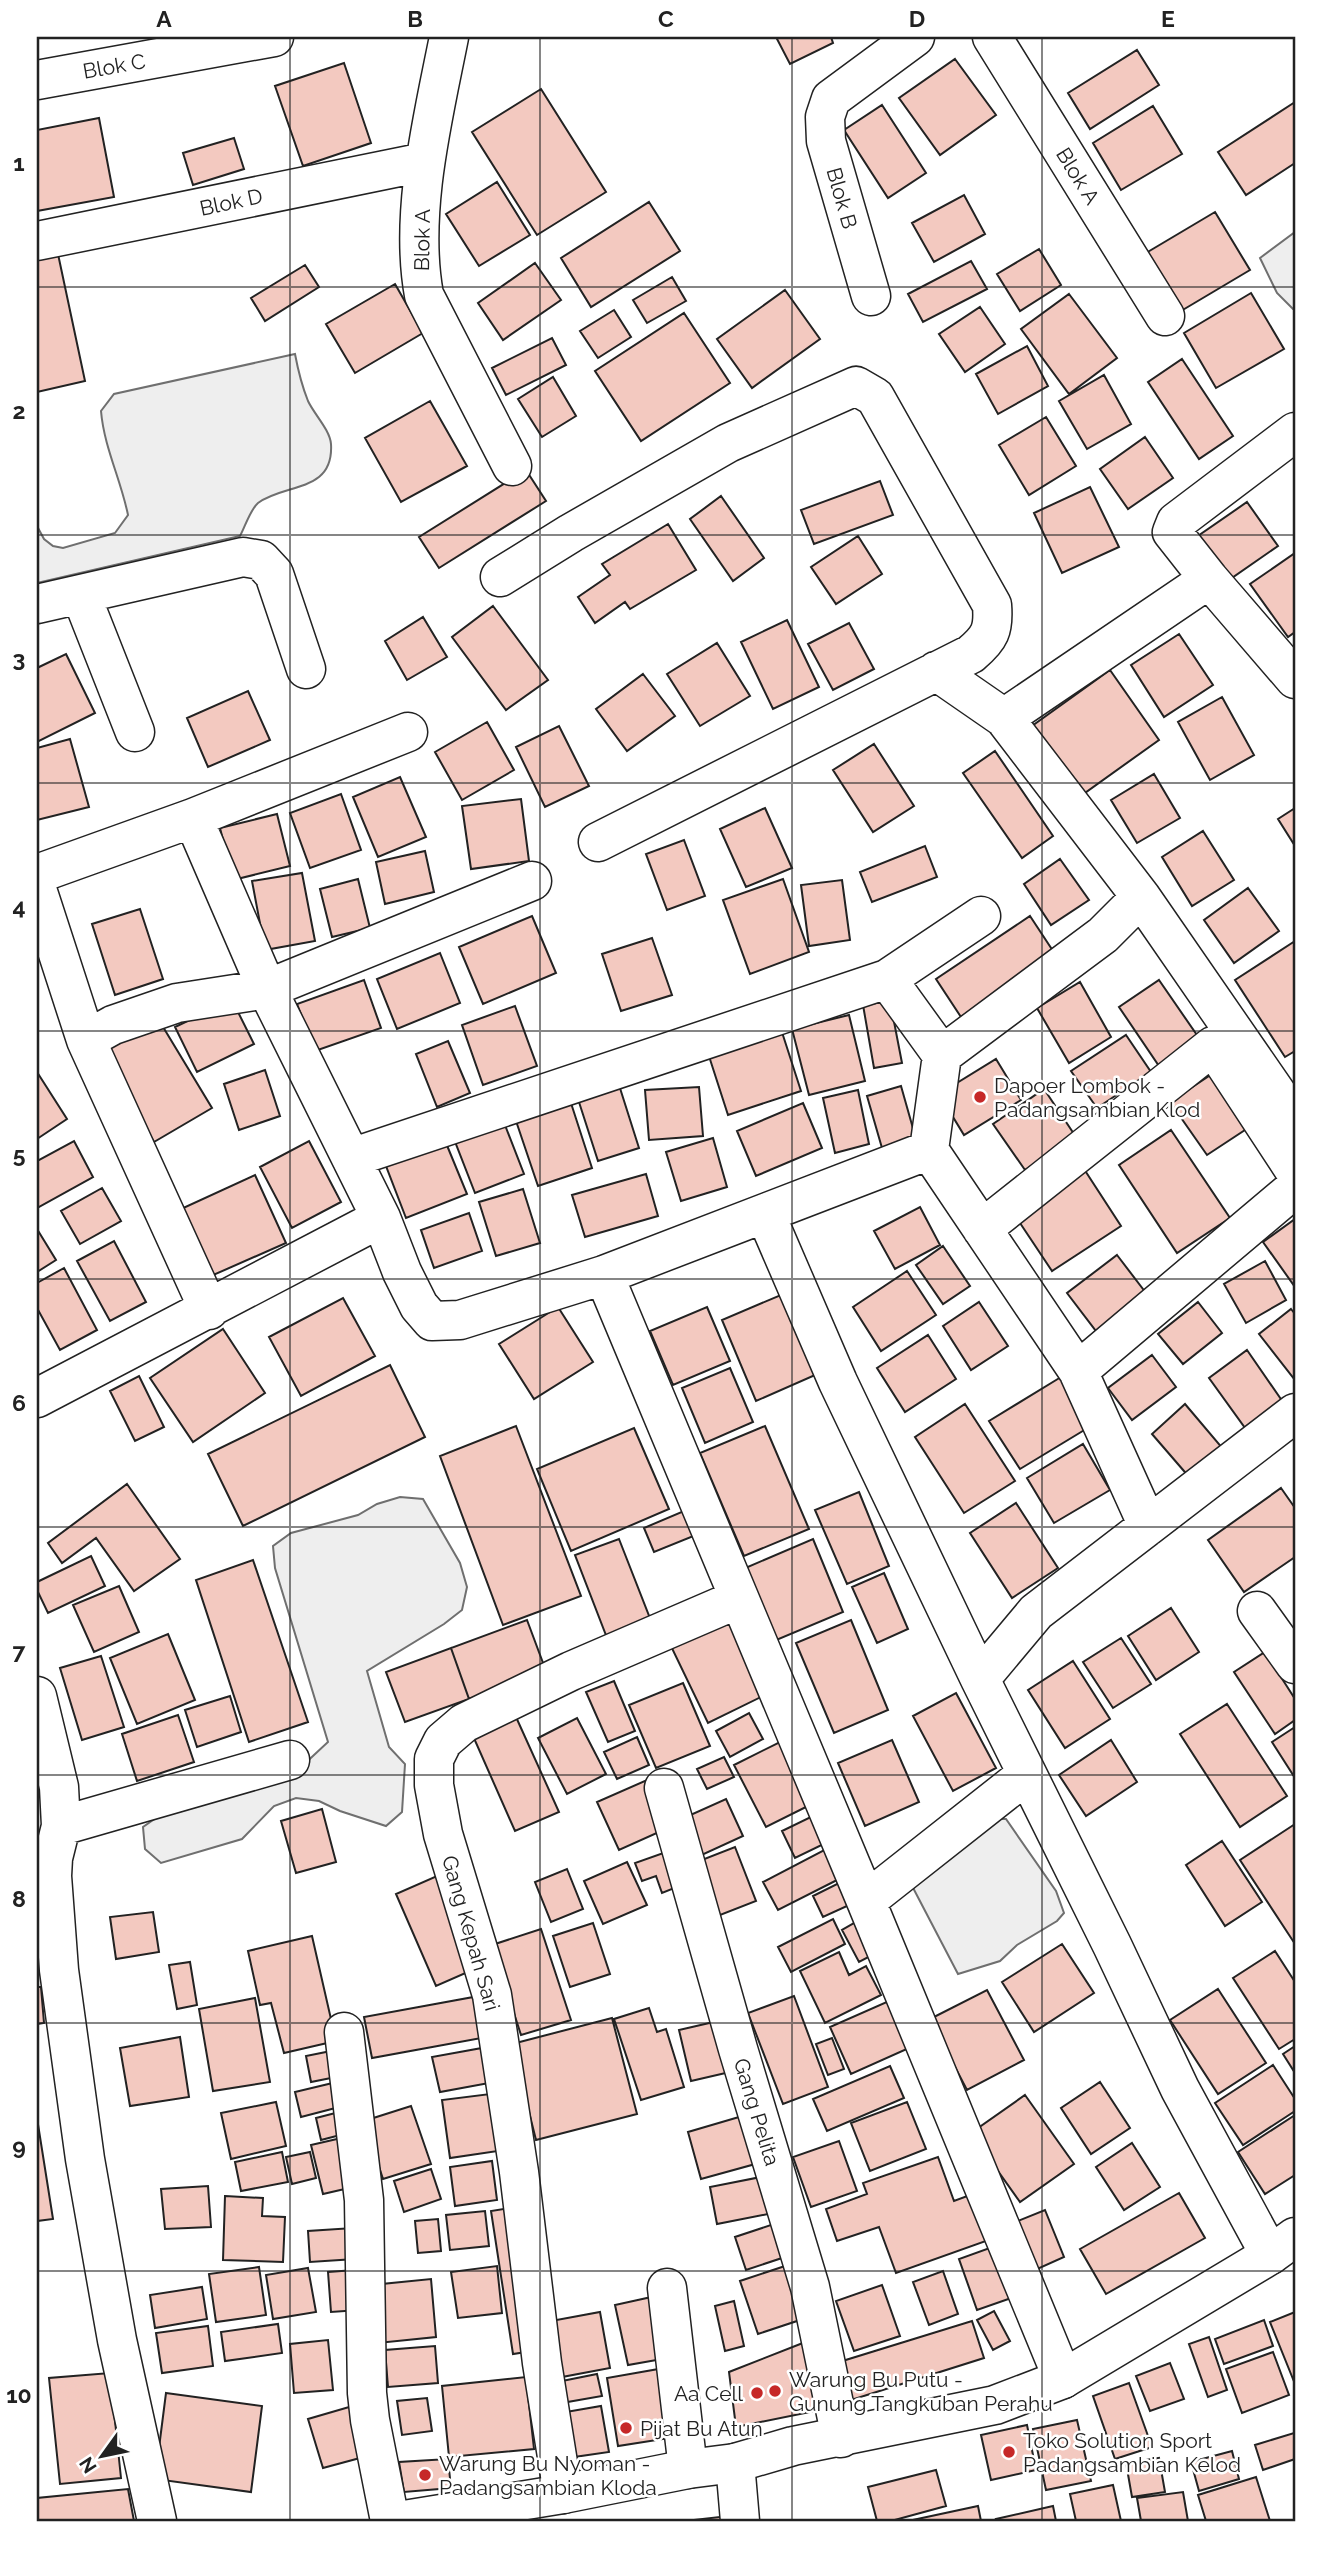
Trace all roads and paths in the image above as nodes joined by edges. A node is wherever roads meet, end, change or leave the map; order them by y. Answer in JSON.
{"nodes":[{"id":1,"x":274,"y":37,"type":"edge"},
{"id":2,"x":449,"y":37,"type":"edge"},
{"id":3,"x":915,"y":37,"type":"edge"},
{"id":4,"x":992,"y":37,"type":"edge"},
{"id":5,"x":37,"y":80,"type":"edge"},
{"id":6,"x":424,"y":162,"type":"junction"},
{"id":7,"x":37,"y":241,"type":"edge"},
{"id":8,"x":871,"y":296,"type":"dead end"},
{"id":9,"x":1165,"y":316,"type":"dead end"},
{"id":10,"x":1295,"y":432,"type":"edge"},
{"id":11,"x":512,"y":466,"type":"dead end"},
{"id":12,"x":500,"y":577,"type":"dead end"},
{"id":13,"x":1209,"y":579,"type":"junction"},
{"id":14,"x":80,"y":595,"type":"junction"},
{"id":15,"x":37,"y":604,"type":"edge"},
{"id":16,"x":306,"y":669,"type":"dead end"},
{"id":17,"x":936,"y":671,"type":"junction"},
{"id":18,"x":1295,"y":679,"type":"edge"},
{"id":19,"x":1004,"y":718,"type":"junction"},
{"id":20,"x":135,"y":732,"type":"dead end"},
{"id":21,"x":408,"y":732,"type":"dead end"},
{"id":22,"x":193,"y":818,"type":"junction"},
{"id":23,"x":598,"y":842,"type":"dead end"},
{"id":24,"x":37,"y":874,"type":"edge"},
{"id":25,"x":532,"y":881,"type":"dead end"},
{"id":26,"x":37,"y":889,"type":"edge"},
{"id":27,"x":1141,"y":897,"type":"junction"},
{"id":28,"x":981,"y":916,"type":"dead end"},
{"id":29,"x":887,"y":979,"type":"junction"},
{"id":30,"x":267,"y":989,"type":"junction"},
{"id":31,"x":86,"y":1040,"type":"junction"},
{"id":32,"x":942,"y":1055,"type":"junction"},
{"id":33,"x":1295,"y":1120,"type":"edge"},
{"id":34,"x":929,"y":1150,"type":"junction"},
{"id":35,"x":351,"y":1158,"type":"junction"},
{"id":36,"x":1295,"y":1171,"type":"edge"},
{"id":37,"x":1295,"y":1188,"type":"edge"},
{"id":38,"x":765,"y":1213,"type":"junction"},
{"id":39,"x":381,"y":1218,"type":"junction"},
{"id":40,"x":982,"y":1229,"type":"junction"},
{"id":41,"x":604,"y":1275,"type":"junction"},
{"id":42,"x":209,"y":1310,"type":"junction"},
{"id":43,"x":1078,"y":1371,"type":"junction"},
{"id":44,"x":38,"y":1393,"type":"edge"},
{"id":45,"x":1295,"y":1413,"type":"edge"},
{"id":46,"x":1148,"y":1526,"type":"junction"},
{"id":47,"x":738,"y":1599,"type":"junction"},
{"id":48,"x":1257,"y":1611,"type":"dead end"},
{"id":49,"x":1295,"y":1664,"type":"edge"},
{"id":50,"x":980,"y":1679,"type":"junction"},
{"id":51,"x":37,"y":1696,"type":"edge"},
{"id":52,"x":290,"y":1760,"type":"dead end"},
{"id":53,"x":1027,"y":1774,"type":"junction"},
{"id":54,"x":664,"y":1788,"type":"dead end"},
{"id":55,"x":61,"y":1826,"type":"junction"},
{"id":56,"x":866,"y":1901,"type":"junction"},
{"id":57,"x":344,"y":2032,"type":"dead end"},
{"id":58,"x":1283,"y":2246,"type":"edge"},
{"id":59,"x":667,"y":2288,"type":"dead end"},
{"id":60,"x":1063,"y":2379,"type":"junction"},
{"id":61,"x":841,"y":2438,"type":"junction"},
{"id":62,"x":735,"y":2463,"type":"junction"},
{"id":63,"x":688,"y":2469,"type":"junction"},
{"id":64,"x":563,"y":2494,"type":"junction"},
{"id":65,"x":445,"y":2518,"type":"edge"},
{"id":66,"x":157,"y":2521,"type":"edge"},
{"id":67,"x":390,"y":2521,"type":"edge"},
{"id":68,"x":398,"y":2521,"type":"edge"},
{"id":69,"x":740,"y":2521,"type":"edge"}],
"edges":[{"from":1,"to":5,"type":"street","name":"Blok C"},
{"from":2,"to":6,"type":"street","name":"Blok A"},
{"from":3,"to":8,"type":"street","name":"Blok B"},
{"from":4,"to":9,"type":"street","name":"Blok A"},
{"from":6,"to":7,"type":"street","name":"Blok D"},
{"from":6,"to":11,"type":"street","name":"Blok A"},
{"from":10,"to":13,"type":"street"},
{"from":12,"to":17,"type":"street"},
{"from":13,"to":18,"type":"street"},
{"from":13,"to":19,"type":"street"},
{"from":14,"to":15,"type":"street"},
{"from":14,"to":16,"type":"street"},
{"from":14,"to":20,"type":"street"},
{"from":17,"to":19,"type":"street"},
{"from":17,"to":23,"type":"street"},
{"from":19,"to":27,"type":"street"},
{"from":21,"to":22,"type":"street"},
{"from":22,"to":24,"type":"street"},
{"from":22,"to":30,"type":"street"},
{"from":25,"to":30,"type":"street"},
{"from":26,"to":31,"type":"street"},
{"from":27,"to":32,"type":"street"},
{"from":27,"to":33,"type":"street"},
{"from":28,"to":29,"type":"street"},
{"from":29,"to":32,"type":"street"},
{"from":29,"to":35,"type":"street"},
{"from":30,"to":31,"type":"street"},
{"from":30,"to":35,"type":"street"},
{"from":31,"to":42,"type":"street"},
{"from":32,"to":34,"type":"street"},
{"from":34,"to":38,"type":"street"},
{"from":34,"to":40,"type":"street"},
{"from":35,"to":39,"type":"street"},
{"from":36,"to":40,"type":"street"},
{"from":37,"to":43,"type":"street"},
{"from":38,"to":41,"type":"street"},
{"from":38,"to":50,"type":"street"},
{"from":39,"to":41,"type":"street"},
{"from":39,"to":42,"type":"street"},
{"from":40,"to":43,"type":"street"},
{"from":41,"to":47,"type":"street"},
{"from":42,"to":44,"type":"street"},
{"from":43,"to":46,"type":"street"},
{"from":45,"to":46,"type":"street"},
{"from":46,"to":50,"type":"street"},
{"from":47,"to":56,"type":"street"},
{"from":47,"to":64,"type":"street","name":"Gang Kepah Sari"},
{"from":48,"to":49,"type":"street"},
{"from":50,"to":53,"type":"street"},
{"from":51,"to":55,"type":"street"},
{"from":52,"to":55,"type":"street"},
{"from":53,"to":56,"type":"street"},
{"from":53,"to":58,"type":"street"},
{"from":54,"to":61,"type":"street","name":"Gang Pelita"},
{"from":55,"to":66,"type":"street"},
{"from":56,"to":60,"type":"street"},
{"from":57,"to":67,"type":"street"},
{"from":58,"to":60,"type":"street"},
{"from":59,"to":63,"type":"street"},
{"from":60,"to":61,"type":"street"},
{"from":61,"to":62,"type":"street"},
{"from":62,"to":63,"type":"street"},
{"from":62,"to":69,"type":"street"},
{"from":63,"to":64,"type":"street"},
{"from":64,"to":65,"type":"street"},
{"from":65,"to":68,"type":"street"}]}
